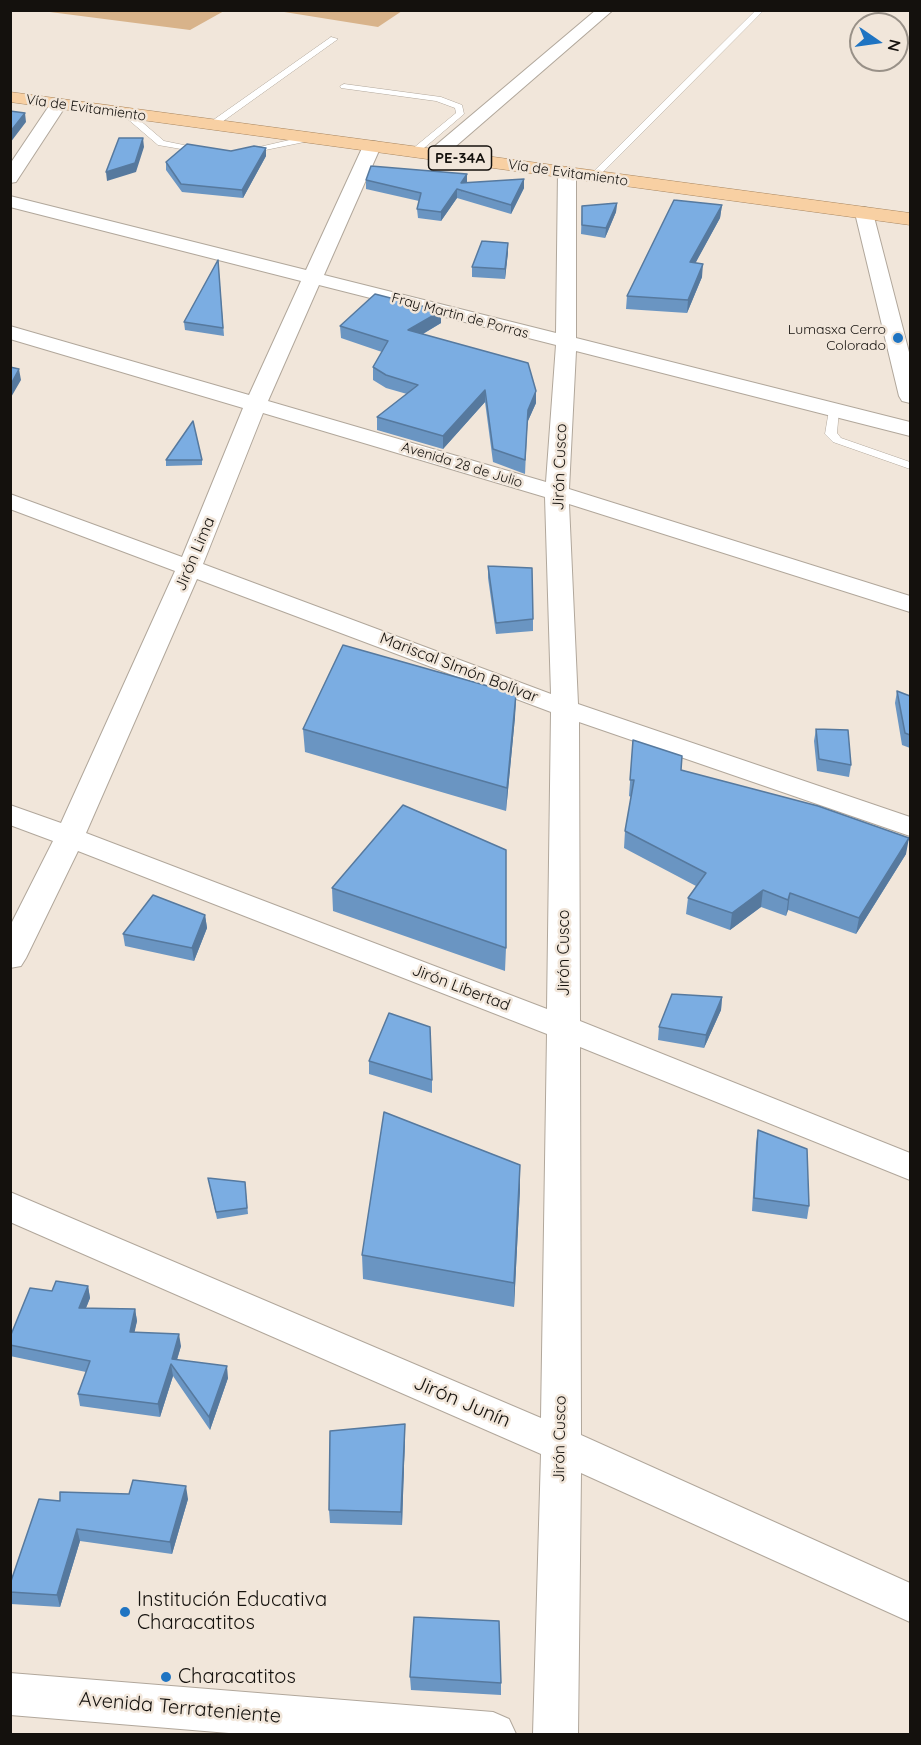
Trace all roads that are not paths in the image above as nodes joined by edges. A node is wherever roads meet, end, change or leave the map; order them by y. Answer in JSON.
{"nodes":[{"id":1,"x":606,"y":10,"type":"edge"},
{"id":2,"x":761,"y":10,"type":"edge"},
{"id":3,"x":334,"y":39,"type":"dead end"},
{"id":4,"x":344,"y":86,"type":"dead end"},
{"id":5,"x":10,"y":97,"type":"edge"},
{"id":6,"x":59,"y":104,"type":"junction"},
{"id":7,"x":126,"y":113,"type":"junction"},
{"id":8,"x":212,"y":125,"type":"junction"},
{"id":9,"x":311,"y":138,"type":"junction"},
{"id":10,"x":372,"y":146,"type":"junction"},
{"id":11,"x":212,"y":151,"type":"edge"},
{"id":12,"x":414,"y":152,"type":"junction"},
{"id":13,"x":232,"y":154,"type":"edge"},
{"id":14,"x":435,"y":155,"type":"junction"},
{"id":15,"x":581,"y":174,"type":"junction"},
{"id":16,"x":10,"y":178,"type":"edge"},
{"id":17,"x":10,"y":201,"type":"edge"},
{"id":18,"x":864,"y":213,"type":"junction"},
{"id":19,"x":910,"y":219,"type":"edge"},
{"id":20,"x":313,"y":277,"type":"junction"},
{"id":21,"x":10,"y":332,"type":"edge"},
{"id":22,"x":566,"y":344,"type":"junction"},
{"id":23,"x":910,"y":396,"type":"edge"},
{"id":24,"x":256,"y":403,"type":"junction"},
{"id":25,"x":834,"y":410,"type":"junction"},
{"id":26,"x":910,"y":429,"type":"edge"},
{"id":27,"x":910,"y":466,"type":"edge"},
{"id":28,"x":557,"y":493,"type":"junction"},
{"id":29,"x":10,"y":501,"type":"edge"},
{"id":30,"x":190,"y":566,"type":"junction"},
{"id":31,"x":910,"y":604,"type":"edge"},
{"id":32,"x":565,"y":708,"type":"junction"},
{"id":33,"x":10,"y":814,"type":"edge"},
{"id":34,"x":910,"y":827,"type":"edge"},
{"id":35,"x":69,"y":838,"type":"junction"},
{"id":36,"x":10,"y":958,"type":"edge"},
{"id":37,"x":564,"y":1028,"type":"junction"},
{"id":38,"x":910,"y":1167,"type":"edge"},
{"id":39,"x":10,"y":1206,"type":"edge"},
{"id":40,"x":561,"y":1445,"type":"junction"},
{"id":41,"x":910,"y":1603,"type":"edge"},
{"id":42,"x":10,"y":1694,"type":"edge"},
{"id":43,"x":493,"y":1734,"type":"edge"},
{"id":44,"x":556,"y":1734,"type":"edge"}],
"edges":[{"from":1,"to":14,"type":"street"},
{"from":2,"to":15,"type":"lane"},
{"from":3,"to":8,"type":"lane"},
{"from":4,"to":12,"type":"lane"},
{"from":5,"to":6,"type":"highway","name":"Vía de Evitamiento","number":"PE-34A"},
{"from":6,"to":7,"type":"highway","name":"Vía de Evitamiento","number":"PE-34A"},
{"from":6,"to":16,"type":"street"},
{"from":7,"to":8,"type":"highway","name":"Vía de Evitamiento","number":"PE-34A"},
{"from":7,"to":11,"type":"lane"},
{"from":8,"to":9,"type":"highway","name":"Vía de Evitamiento","number":"PE-34A"},
{"from":9,"to":10,"type":"highway","name":"Vía de Evitamiento","number":"PE-34A"},
{"from":9,"to":13,"type":"lane"},
{"from":10,"to":12,"type":"highway","name":"Vía de Evitamiento","number":"PE-34A"},
{"from":10,"to":20,"type":"street","name":"Jirón Lima"},
{"from":12,"to":14,"type":"highway","name":"Vía de Evitamiento","number":"PE-34A"},
{"from":14,"to":15,"type":"highway","name":"Vía de Evitamiento","number":"PE-34A"},
{"from":15,"to":18,"type":"highway","name":"Vía de Evitamiento","number":"PE-34A"},
{"from":15,"to":22,"type":"street","name":"Jirón Cusco"},
{"from":17,"to":20,"type":"street","name":"Fray Martin de Porras"},
{"from":18,"to":19,"type":"highway","name":"Vía de Evitamiento","number":"PE-34A"},
{"from":18,"to":23,"type":"street"},
{"from":20,"to":22,"type":"street","name":"Fray Martin de Porras"},
{"from":20,"to":24,"type":"street","name":"Jirón Lima"},
{"from":21,"to":24,"type":"street","name":"Avenida 28 de Julio"},
{"from":22,"to":25,"type":"street","name":"Fray Martin de Porras"},
{"from":22,"to":28,"type":"street","name":"Jirón Cusco"},
{"from":24,"to":28,"type":"street","name":"Avenida 28 de Julio"},
{"from":24,"to":30,"type":"street","name":"Jirón Lima"},
{"from":25,"to":26,"type":"street","name":"Fray Martin de Porras"},
{"from":25,"to":27,"type":"lane"},
{"from":28,"to":31,"type":"street","name":"Avenida 28 de Julio"},
{"from":28,"to":32,"type":"street","name":"Jirón Cusco"},
{"from":29,"to":30,"type":"street","name":"Mariscal SImón Bolívar"},
{"from":30,"to":32,"type":"street","name":"Mariscal SImón Bolívar"},
{"from":30,"to":35,"type":"street","name":"Jirón Lima"},
{"from":32,"to":34,"type":"street","name":"Mariscal SImón Bolívar"},
{"from":32,"to":37,"type":"street","name":"Jirón Cusco"},
{"from":33,"to":35,"type":"street","name":"Jirón Libertad"},
{"from":35,"to":36,"type":"street","name":"Jirón Lima"},
{"from":35,"to":37,"type":"street","name":"Jirón Libertad"},
{"from":37,"to":38,"type":"street","name":"Jirón Libertad"},
{"from":37,"to":40,"type":"street","name":"Jirón Cusco"},
{"from":39,"to":40,"type":"street","name":"Jirón Junín"},
{"from":40,"to":41,"type":"street","name":"Jirón Junín"},
{"from":40,"to":44,"type":"street","name":"Jirón Cusco"},
{"from":42,"to":43,"type":"street","name":"Avenida Terrateniente"}]}
